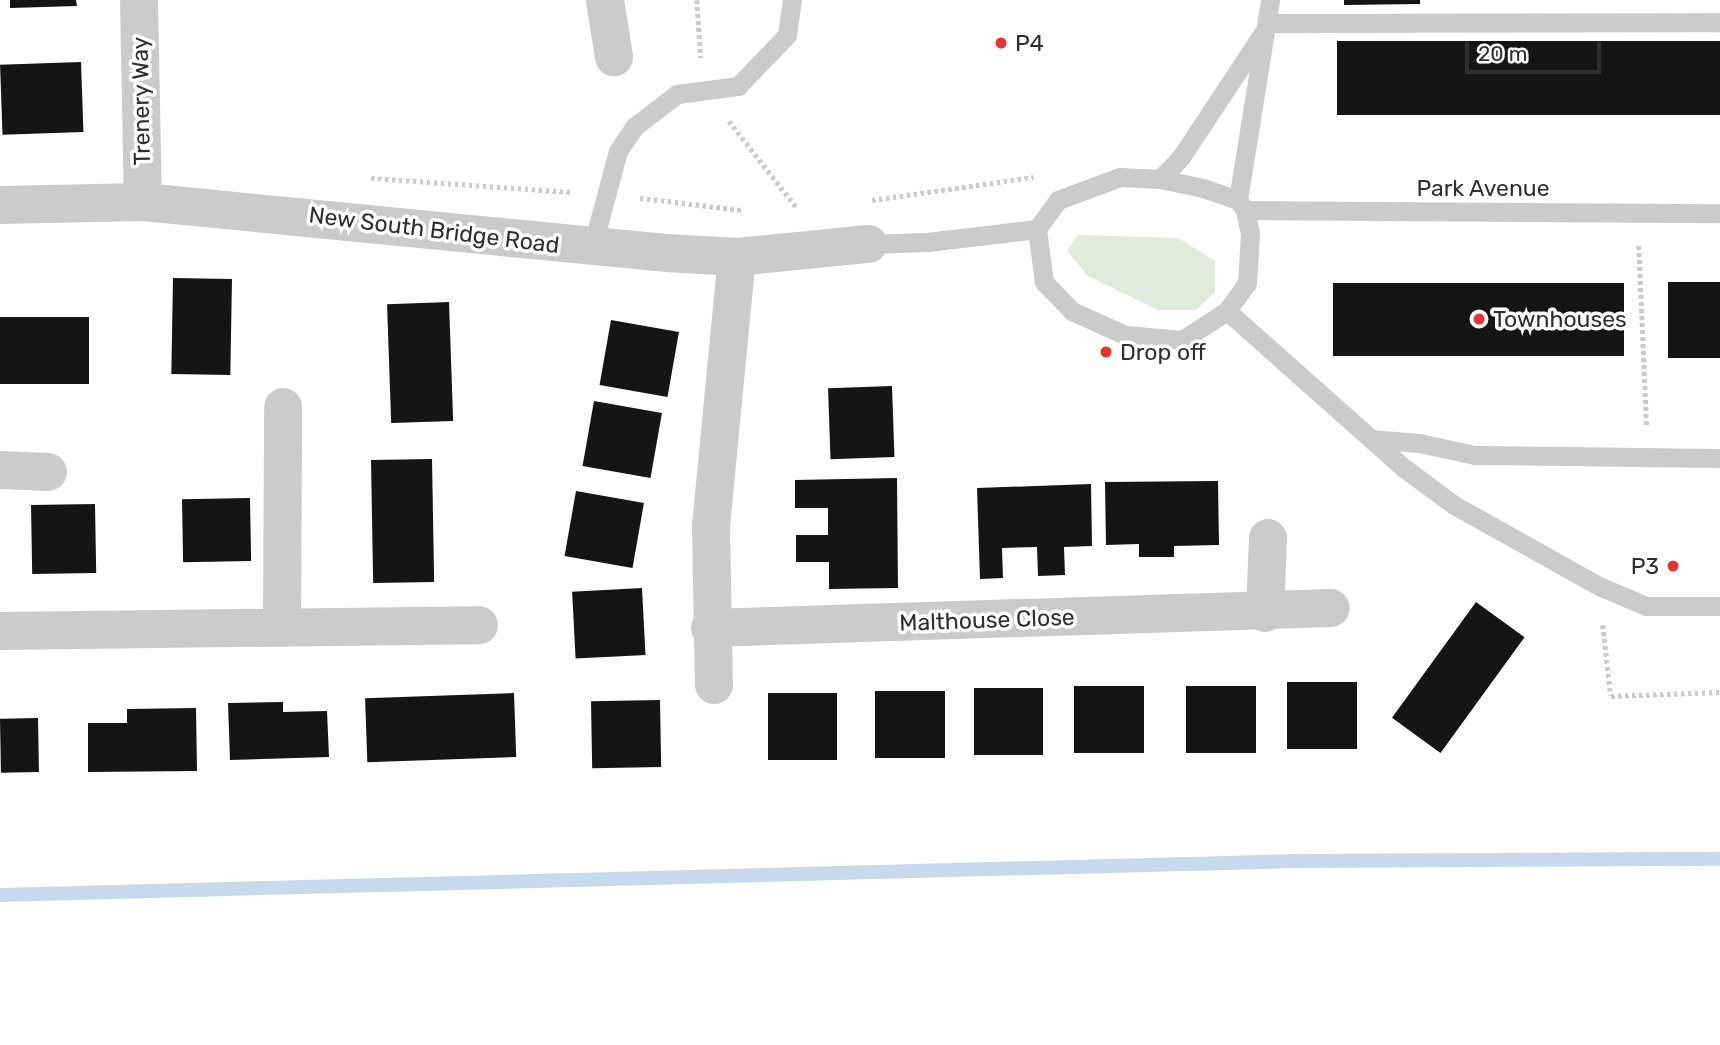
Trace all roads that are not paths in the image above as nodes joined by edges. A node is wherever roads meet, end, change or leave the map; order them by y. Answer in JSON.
{"nodes":[{"id":1,"x":139,"y":0,"type":"edge"},
{"id":2,"x":605,"y":0,"type":"edge"},
{"id":3,"x":792,"y":0,"type":"edge"},
{"id":4,"x":1270,"y":0,"type":"edge"},
{"id":5,"x":1720,"y":22,"type":"edge"},
{"id":6,"x":1269,"y":23,"type":"junction"},
{"id":7,"x":614,"y":57,"type":"dead end"},
{"id":8,"x":1160,"y":179,"type":"junction"},
{"id":9,"x":143,"y":202,"type":"junction"},
{"id":10,"x":0,"y":205,"type":"edge"},
{"id":11,"x":1242,"y":205,"type":"junction"},
{"id":12,"x":1720,"y":213,"type":"edge"},
{"id":13,"x":1037,"y":229,"type":"junction"},
{"id":14,"x":868,"y":244,"type":"joint"},
{"id":15,"x":592,"y":248,"type":"junction"},
{"id":16,"x":737,"y":257,"type":"junction"},
{"id":17,"x":1227,"y":311,"type":"junction"},
{"id":18,"x":283,"y":407,"type":"dead end"},
{"id":19,"x":1371,"y":439,"type":"junction"},
{"id":20,"x":1720,"y":458,"type":"edge"},
{"id":21,"x":0,"y":470,"type":"edge"},
{"id":22,"x":48,"y":472,"type":"dead end"},
{"id":23,"x":1268,"y":538,"type":"dead end"},
{"id":24,"x":1720,"y":606,"type":"edge"},
{"id":25,"x":1331,"y":608,"type":"dead end"},
{"id":26,"x":1265,"y":613,"type":"junction"},
{"id":27,"x":479,"y":625,"type":"dead end"},
{"id":28,"x":282,"y":627,"type":"junction"},
{"id":29,"x":710,"y":628,"type":"junction"},
{"id":30,"x":0,"y":631,"type":"edge"},
{"id":31,"x":714,"y":685,"type":"dead end"}],
"edges":[{"from":1,"to":9,"type":"street","name":"Trenery Way"},
{"from":2,"to":7,"type":"street"},
{"from":3,"to":15,"type":"lane"},
{"from":4,"to":6,"type":"lane"},
{"from":5,"to":6,"type":"lane"},
{"from":6,"to":8,"type":"lane"},
{"from":6,"to":11,"type":"lane"},
{"from":8,"to":11,"type":"lane"},
{"from":8,"to":13,"type":"lane"},
{"from":9,"to":10,"type":"street","name":"New South Bridge Road"},
{"from":9,"to":15,"type":"street","name":"New South Bridge Road"},
{"from":11,"to":12,"type":"lane","name":"Park Avenue"},
{"from":11,"to":17,"type":"lane"},
{"from":13,"to":14,"type":"lane"},
{"from":13,"to":17,"type":"lane"},
{"from":14,"to":16,"type":"street","name":"New South Bridge Road"},
{"from":15,"to":16,"type":"street","name":"New South Bridge Road"},
{"from":16,"to":29,"type":"street"},
{"from":17,"to":19,"type":"lane"},
{"from":18,"to":28,"type":"street"},
{"from":19,"to":20,"type":"lane"},
{"from":19,"to":24,"type":"lane"},
{"from":21,"to":22,"type":"street"},
{"from":23,"to":26,"type":"street"},
{"from":25,"to":26,"type":"street","name":"Malthouse Close"},
{"from":26,"to":29,"type":"street","name":"Malthouse Close"},
{"from":27,"to":28,"type":"street"},
{"from":28,"to":30,"type":"street"},
{"from":29,"to":31,"type":"street"}]}
